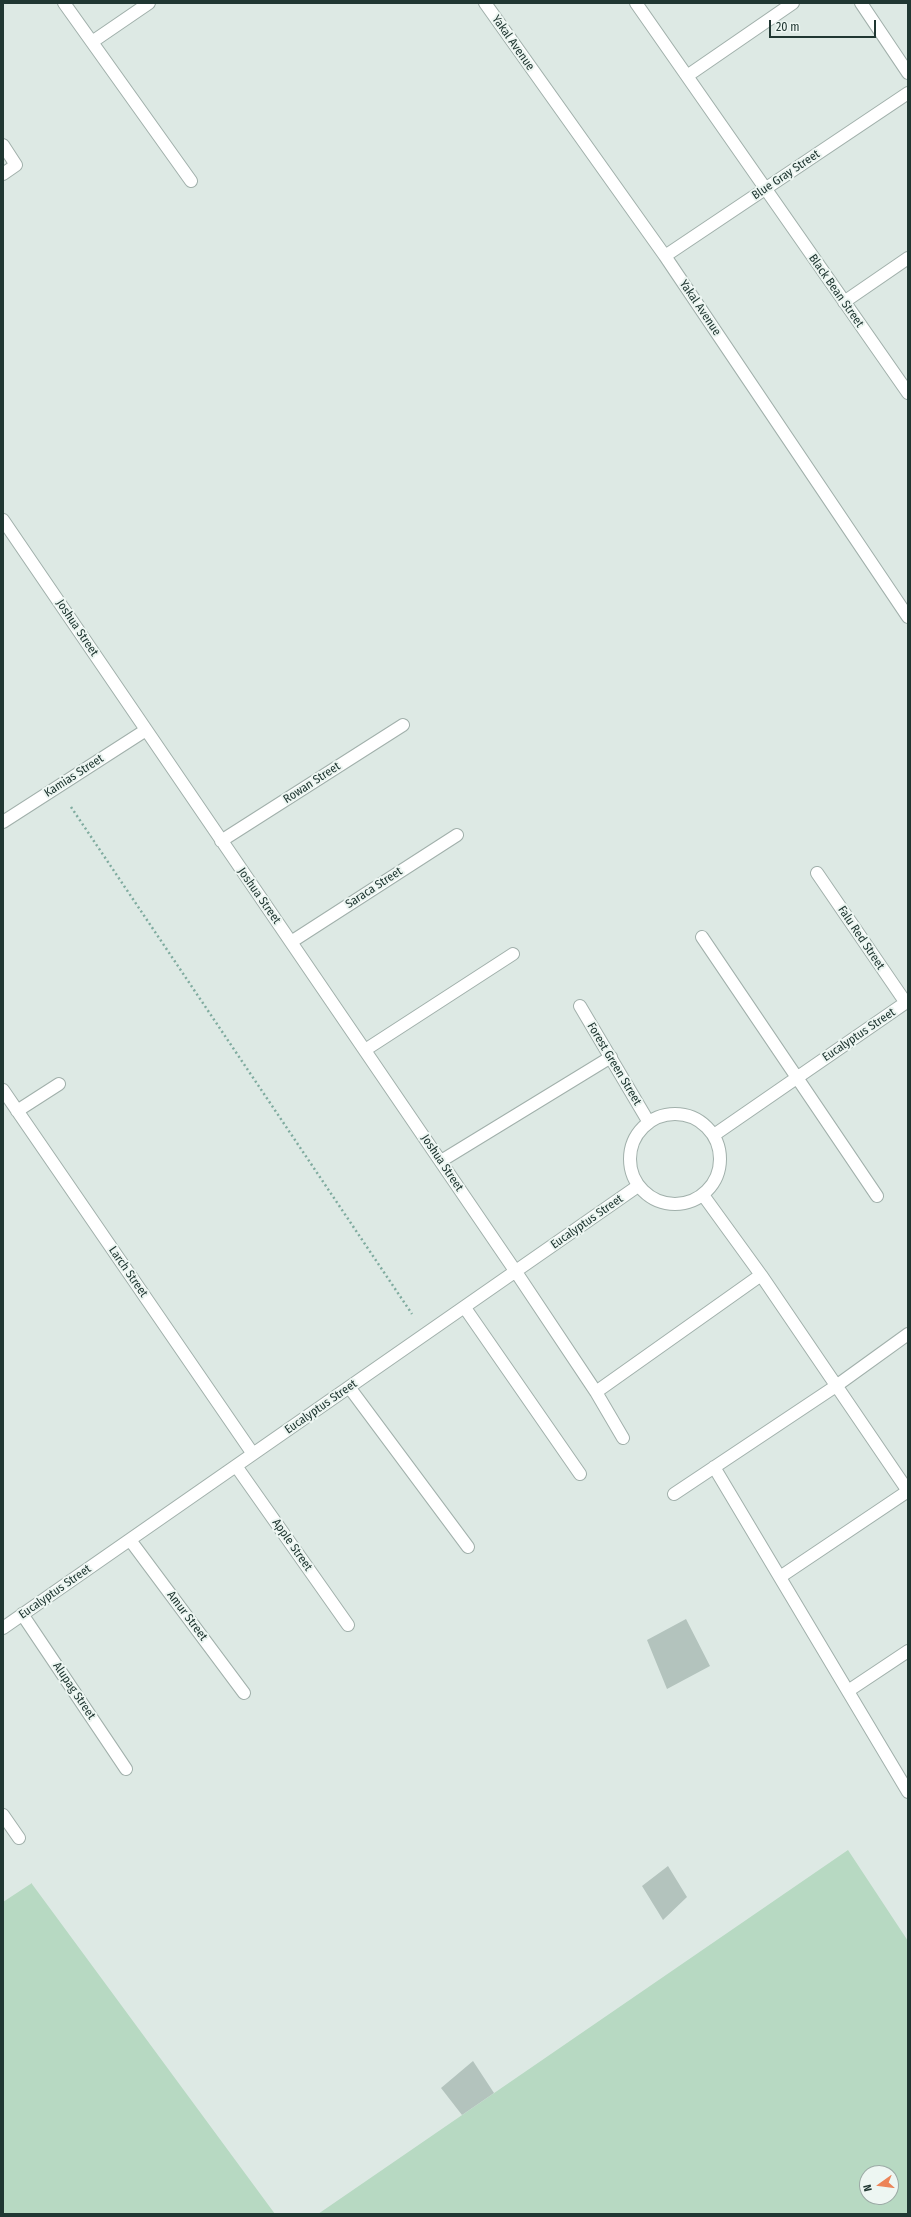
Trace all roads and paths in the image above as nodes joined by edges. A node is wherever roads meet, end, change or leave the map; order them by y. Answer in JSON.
{"nodes":[{"id":1,"x":64,"y":3,"type":"edge"},
{"id":2,"x":149,"y":3,"type":"edge"},
{"id":3,"x":485,"y":3,"type":"edge"},
{"id":4,"x":636,"y":3,"type":"edge"},
{"id":5,"x":793,"y":3,"type":"edge"},
{"id":6,"x":861,"y":3,"type":"edge"},
{"id":7,"x":92,"y":42,"type":"junction"},
{"id":8,"x":908,"y":73,"type":"edge"},
{"id":9,"x":687,"y":76,"type":"junction"},
{"id":10,"x":908,"y":94,"type":"edge"},
{"id":11,"x":3,"y":145,"type":"edge"},
{"id":12,"x":3,"y":174,"type":"edge"},
{"id":13,"x":191,"y":181,"type":"dead end"},
{"id":14,"x":765,"y":188,"type":"junction"},
{"id":15,"x":665,"y":256,"type":"junction"},
{"id":16,"x":908,"y":258,"type":"edge"},
{"id":17,"x":844,"y":302,"type":"junction"},
{"id":18,"x":908,"y":392,"type":"edge"},
{"id":19,"x":3,"y":520,"type":"edge"},
{"id":20,"x":908,"y":617,"type":"edge"},
{"id":21,"x":403,"y":725,"type":"dead end"},
{"id":22,"x":146,"y":730,"type":"junction"},
{"id":23,"x":58,"y":786,"type":"junction"},
{"id":24,"x":3,"y":822,"type":"edge"},
{"id":25,"x":457,"y":835,"type":"dead end"},
{"id":26,"x":221,"y":841,"type":"junction"},
{"id":27,"x":817,"y":873,"type":"dead end"},
{"id":28,"x":702,"y":938,"type":"dead end"},
{"id":29,"x":291,"y":942,"type":"junction"},
{"id":30,"x":513,"y":954,"type":"dead end"},
{"id":31,"x":907,"y":1002,"type":"edge"},
{"id":32,"x":580,"y":1006,"type":"dead end"},
{"id":33,"x":365,"y":1050,"type":"junction"},
{"id":34,"x":611,"y":1057,"type":"junction"},
{"id":35,"x":797,"y":1078,"type":"junction"},
{"id":36,"x":59,"y":1084,"type":"dead end"},
{"id":37,"x":3,"y":1090,"type":"edge"},
{"id":38,"x":17,"y":1111,"type":"junction"},
{"id":39,"x":648,"y":1121,"type":"junction"},
{"id":40,"x":714,"y":1135,"type":"junction"},
{"id":41,"x":441,"y":1161,"type":"junction"},
{"id":42,"x":638,"y":1186,"type":"junction"},
{"id":43,"x":703,"y":1195,"type":"junction"},
{"id":44,"x":877,"y":1196,"type":"dead end"},
{"id":45,"x":516,"y":1272,"type":"junction"},
{"id":46,"x":762,"y":1275,"type":"junction"},
{"id":47,"x":465,"y":1308,"type":"junction"},
{"id":48,"x":908,"y":1334,"type":"edge"},
{"id":49,"x":425,"y":1335,"type":"junction"},
{"id":50,"x":836,"y":1386,"type":"junction"},
{"id":51,"x":349,"y":1387,"type":"junction"},
{"id":52,"x":596,"y":1392,"type":"junction"},
{"id":53,"x":623,"y":1438,"type":"dead end"},
{"id":54,"x":253,"y":1454,"type":"junction"},
{"id":55,"x":236,"y":1466,"type":"junction"},
{"id":56,"x":714,"y":1467,"type":"junction"},
{"id":57,"x":580,"y":1474,"type":"dead end"},
{"id":58,"x":908,"y":1491,"type":"edge"},
{"id":59,"x":674,"y":1494,"type":"dead end"},
{"id":60,"x":130,"y":1540,"type":"junction"},
{"id":61,"x":468,"y":1547,"type":"dead end"},
{"id":62,"x":780,"y":1577,"type":"junction"},
{"id":63,"x":22,"y":1614,"type":"junction"},
{"id":64,"x":348,"y":1625,"type":"dead end"},
{"id":65,"x":3,"y":1628,"type":"edge"},
{"id":66,"x":908,"y":1651,"type":"edge"},
{"id":67,"x":848,"y":1691,"type":"junction"},
{"id":68,"x":244,"y":1693,"type":"dead end"},
{"id":69,"x":126,"y":1769,"type":"dead end"},
{"id":70,"x":908,"y":1792,"type":"edge"},
{"id":71,"x":3,"y":1815,"type":"edge"},
{"id":72,"x":19,"y":1838,"type":"dead end"}],
"edges":[{"from":1,"to":7,"type":"street"},
{"from":2,"to":7,"type":"street"},
{"from":3,"to":15,"type":"street","name":"Yakal Avenue"},
{"from":4,"to":9,"type":"street","name":"Black Bean Street"},
{"from":5,"to":9,"type":"street"},
{"from":6,"to":8,"type":"street"},
{"from":7,"to":13,"type":"street"},
{"from":9,"to":14,"type":"street","name":"Black Bean Street"},
{"from":10,"to":14,"type":"street","name":"Blue Gray Street"},
{"from":11,"to":12,"type":"street"},
{"from":14,"to":15,"type":"street","name":"Blue Gray Street"},
{"from":14,"to":17,"type":"street","name":"Black Bean Street"},
{"from":15,"to":20,"type":"street","name":"Yakal Avenue"},
{"from":16,"to":17,"type":"street"},
{"from":17,"to":18,"type":"street","name":"Black Bean Street"},
{"from":19,"to":22,"type":"street","name":"Joshua Street"},
{"from":21,"to":26,"type":"street","name":"Rowan Street"},
{"from":22,"to":23,"type":"street","name":"Kamias Street"},
{"from":22,"to":26,"type":"street","name":"Joshua Street"},
{"from":23,"to":24,"type":"street","name":"Kamias Street"},
{"from":23,"to":49,"type":"path"},
{"from":25,"to":29,"type":"street","name":"Saraca Street"},
{"from":26,"to":29,"type":"street","name":"Joshua Street"},
{"from":27,"to":31,"type":"street","name":"Falu Red Street"},
{"from":28,"to":35,"type":"street"},
{"from":29,"to":33,"type":"street","name":"Joshua Street"},
{"from":30,"to":33,"type":"street"},
{"from":31,"to":35,"type":"street","name":"Eucalyptus Street"},
{"from":32,"to":34,"type":"street","name":"Forest Green Street"},
{"from":33,"to":41,"type":"street","name":"Joshua Street"},
{"from":34,"to":39,"type":"street","name":"Forest Green Street"},
{"from":34,"to":41,"type":"street"},
{"from":35,"to":40,"type":"street","name":"Eucalyptus Street"},
{"from":35,"to":44,"type":"street"},
{"from":36,"to":38,"type":"street"},
{"from":37,"to":38,"type":"street","name":"Larch Street"},
{"from":38,"to":54,"type":"street","name":"Larch Street"},
{"from":39,"to":40,"type":"street"},
{"from":39,"to":42,"type":"street"},
{"from":40,"to":43,"type":"street"},
{"from":41,"to":45,"type":"street","name":"Joshua Street"},
{"from":42,"to":43,"type":"street"},
{"from":42,"to":45,"type":"street","name":"Eucalyptus Street"},
{"from":43,"to":46,"type":"street"},
{"from":45,"to":47,"type":"street","name":"Eucalyptus Street"},
{"from":45,"to":52,"type":"street","name":"Joshua Street"},
{"from":46,"to":50,"type":"street"},
{"from":46,"to":52,"type":"street"},
{"from":47,"to":49,"type":"street","name":"Eucalyptus Street"},
{"from":47,"to":57,"type":"street"},
{"from":48,"to":50,"type":"street"},
{"from":49,"to":51,"type":"street","name":"Eucalyptus Street"},
{"from":50,"to":56,"type":"street"},
{"from":50,"to":58,"type":"street"},
{"from":51,"to":54,"type":"street","name":"Eucalyptus Street"},
{"from":51,"to":61,"type":"street"},
{"from":52,"to":53,"type":"street","name":"Joshua Street"},
{"from":54,"to":55,"type":"street","name":"Eucalyptus Street"},
{"from":55,"to":60,"type":"street","name":"Eucalyptus Street"},
{"from":55,"to":64,"type":"street","name":"Apple Street"},
{"from":56,"to":59,"type":"street"},
{"from":56,"to":62,"type":"street"},
{"from":58,"to":62,"type":"street"},
{"from":60,"to":63,"type":"street","name":"Eucalyptus Street"},
{"from":60,"to":68,"type":"street","name":"Amur Street"},
{"from":62,"to":67,"type":"street"},
{"from":63,"to":65,"type":"street","name":"Eucalyptus Street"},
{"from":63,"to":69,"type":"street","name":"Alupag Street"},
{"from":66,"to":67,"type":"street"},
{"from":67,"to":70,"type":"street"},
{"from":71,"to":72,"type":"street"}]}
